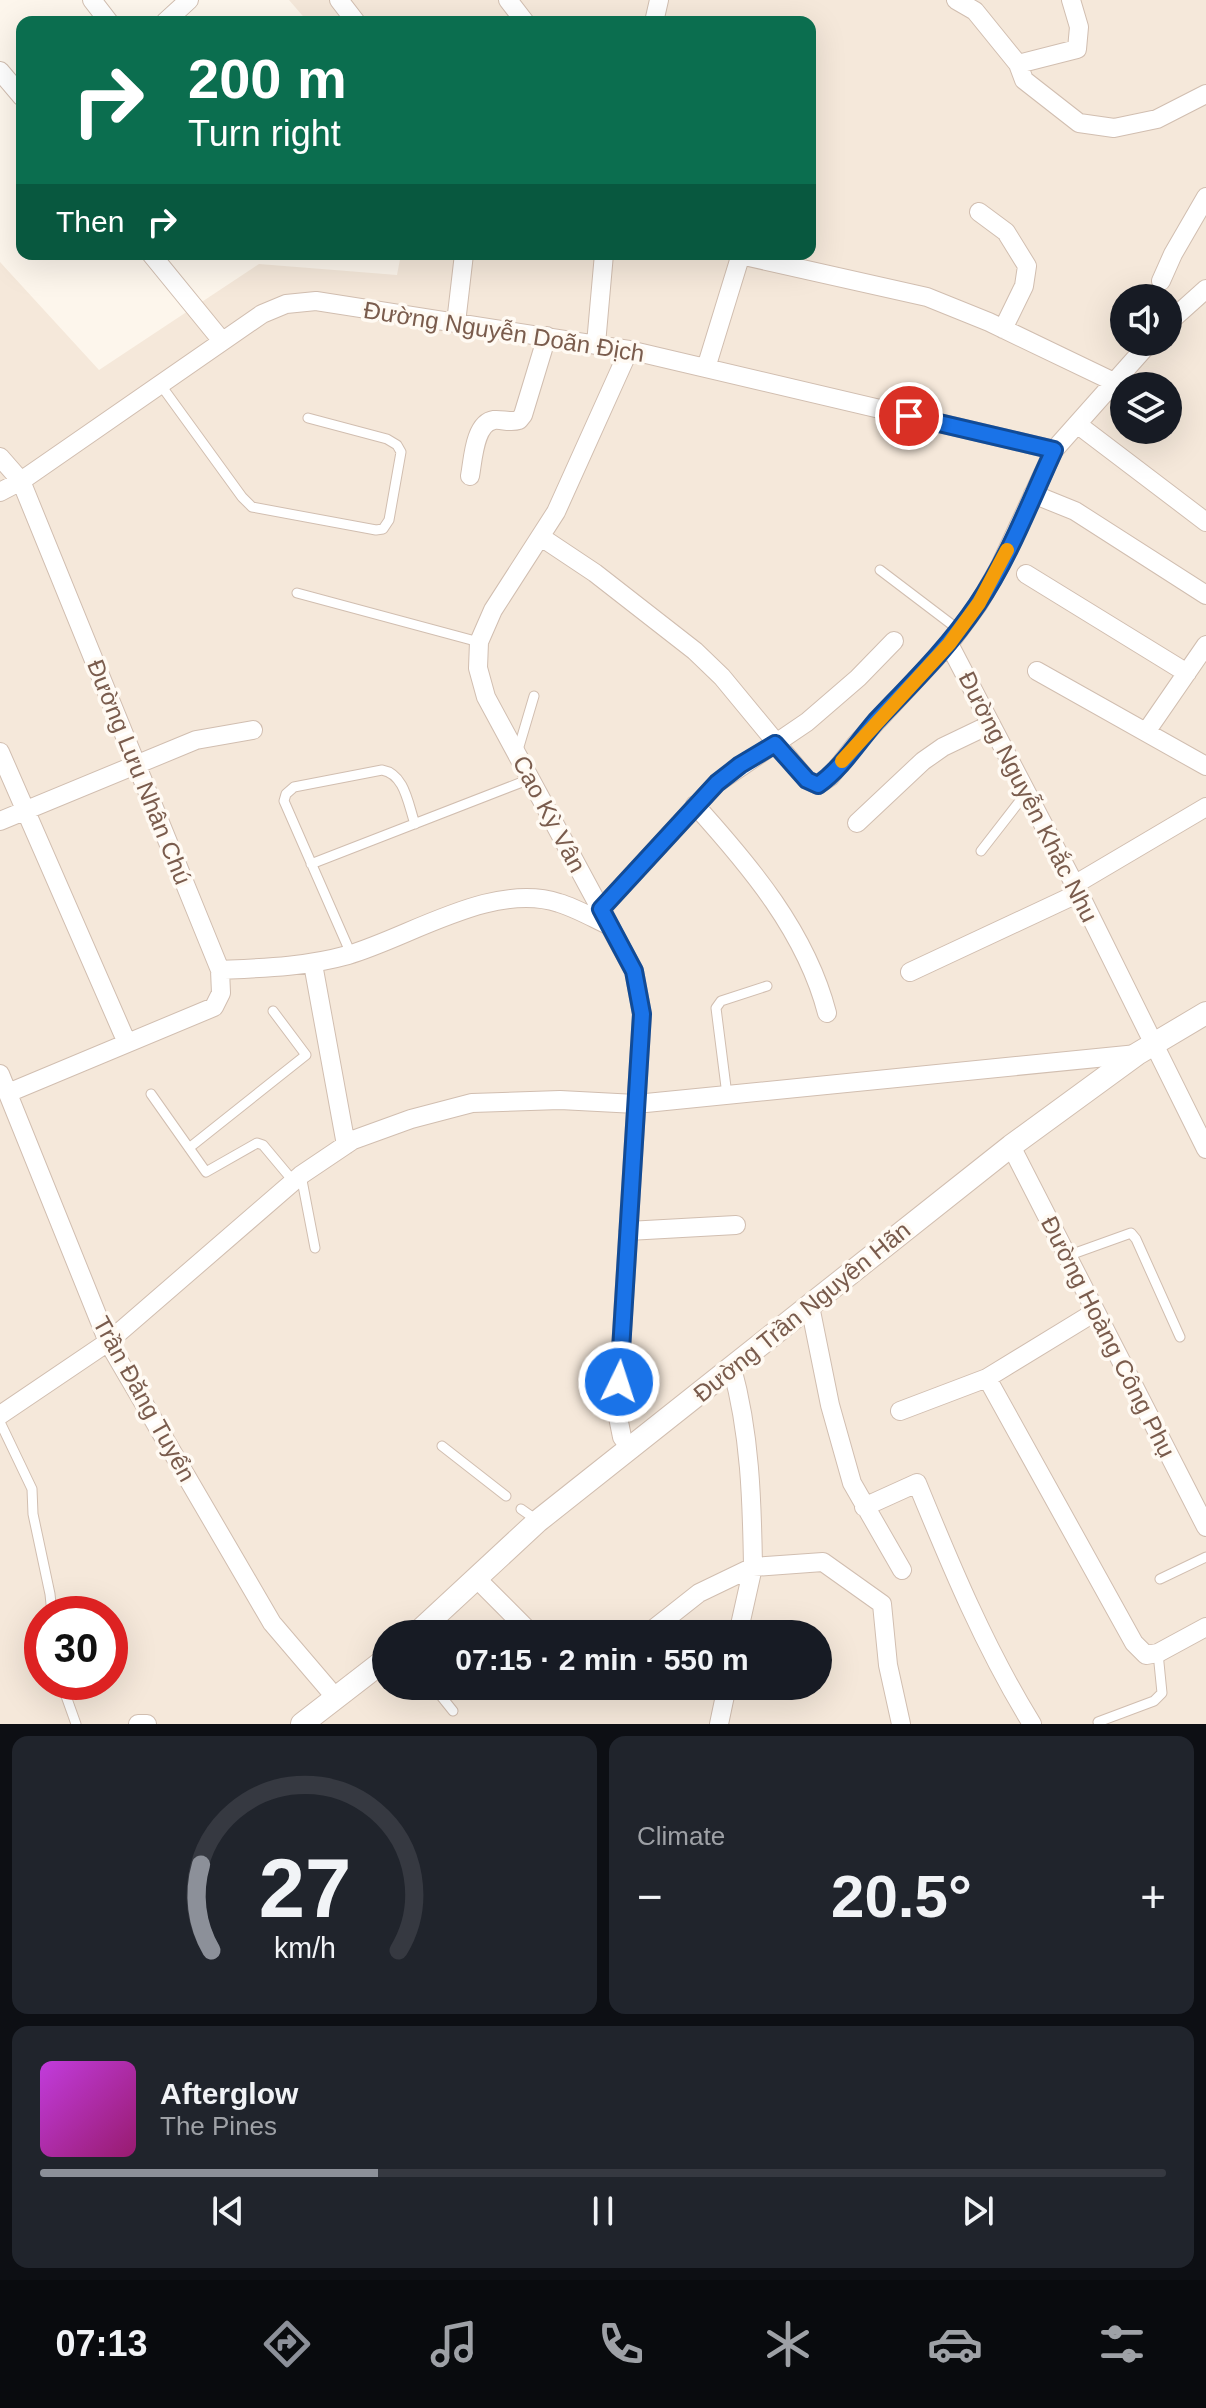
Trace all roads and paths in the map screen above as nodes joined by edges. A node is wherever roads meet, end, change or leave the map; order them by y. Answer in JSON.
{"nodes":[{"id":1,"x":92,"y":0,"type":"edge"},
{"id":2,"x":339,"y":0,"type":"edge"},
{"id":3,"x":508,"y":0,"type":"edge"},
{"id":4,"x":956,"y":0,"type":"edge"},
{"id":5,"x":1071,"y":0,"type":"edge"},
{"id":6,"x":104,"y":16,"type":"edge"},
{"id":7,"x":351,"y":16,"type":"edge"},
{"id":8,"x":520,"y":16,"type":"edge"},
{"id":9,"x":1018,"y":64,"type":"junction"},
{"id":10,"x":0,"y":71,"type":"edge"},
{"id":11,"x":16,"y":90,"type":"edge"},
{"id":12,"x":1206,"y":94,"type":"edge"},
{"id":13,"x":1206,"y":197,"type":"edge"},
{"id":14,"x":979,"y":212,"type":"dead end"},
{"id":15,"x":156,"y":260,"type":"edge"},
{"id":16,"x":463,"y":260,"type":"edge"},
{"id":17,"x":603,"y":260,"type":"edge"},
{"id":18,"x":739,"y":260,"type":"edge"},
{"id":19,"x":763,"y":260,"type":"edge"},
{"id":20,"x":1161,"y":281,"type":"dead end"},
{"id":21,"x":1206,"y":289,"type":"edge"},
{"id":22,"x":1182,"y":310,"type":"edge"},
{"id":23,"x":456,"y":323,"type":"junction"},
{"id":24,"x":1003,"y":329,"type":"junction"},
{"id":25,"x":547,"y":336,"type":"junction"},
{"id":26,"x":222,"y":341,"type":"junction"},
{"id":27,"x":596,"y":344,"type":"junction"},
{"id":28,"x":629,"y":350,"type":"junction"},
{"id":29,"x":1137,"y":356,"type":"edge"},
{"id":30,"x":706,"y":368,"type":"junction"},
{"id":31,"x":1123,"y":372,"type":"edge"},
{"id":32,"x":1110,"y":380,"type":"edge"},
{"id":33,"x":160,"y":384,"type":"junction"},
{"id":34,"x":1110,"y":387,"type":"edge"},
{"id":35,"x":308,"y":418,"type":"dead end"},
{"id":36,"x":1077,"y":424,"type":"junction"},
{"id":37,"x":1054,"y":450,"type":"junction"},
{"id":38,"x":0,"y":457,"type":"edge"},
{"id":39,"x":470,"y":476,"type":"dead end"},
{"id":40,"x":21,"y":481,"type":"junction"},
{"id":41,"x":0,"y":492,"type":"edge"},
{"id":42,"x":1033,"y":494,"type":"junction"},
{"id":43,"x":1206,"y":522,"type":"edge"},
{"id":44,"x":541,"y":537,"type":"junction"},
{"id":45,"x":880,"y":570,"type":"dead end"},
{"id":46,"x":1026,"y":574,"type":"dead end"},
{"id":47,"x":297,"y":593,"type":"dead end"},
{"id":48,"x":1206,"y":595,"type":"edge"},
{"id":49,"x":954,"y":637,"type":"junction"},
{"id":50,"x":894,"y":641,"type":"dead end"},
{"id":51,"x":479,"y":642,"type":"junction"},
{"id":52,"x":1206,"y":645,"type":"edge"},
{"id":53,"x":1037,"y":671,"type":"dead end"},
{"id":54,"x":1187,"y":673,"type":"junction"},
{"id":55,"x":534,"y":696,"type":"dead end"},
{"id":56,"x":991,"y":724,"type":"junction"},
{"id":57,"x":253,"y":730,"type":"dead end"},
{"id":58,"x":1146,"y":732,"type":"junction"},
{"id":59,"x":775,"y":744,"type":"junction"},
{"id":60,"x":0,"y":752,"type":"edge"},
{"id":61,"x":517,"y":753,"type":"junction"},
{"id":62,"x":136,"y":764,"type":"junction"},
{"id":63,"x":1206,"y":766,"type":"edge"},
{"id":64,"x":530,"y":779,"type":"junction"},
{"id":65,"x":1026,"y":793,"type":"junction"},
{"id":66,"x":695,"y":805,"type":"junction"},
{"id":67,"x":1206,"y":807,"type":"edge"},
{"id":68,"x":24,"y":810,"type":"junction"},
{"id":69,"x":0,"y":821,"type":"edge"},
{"id":70,"x":857,"y":823,"type":"dead end"},
{"id":71,"x":415,"y":824,"type":"junction"},
{"id":72,"x":981,"y":851,"type":"dead end"},
{"id":73,"x":311,"y":864,"type":"junction"},
{"id":74,"x":1076,"y":889,"type":"junction"},
{"id":75,"x":605,"y":917,"type":"junction"},
{"id":76,"x":351,"y":954,"type":"junction"},
{"id":77,"x":313,"y":964,"type":"junction"},
{"id":78,"x":220,"y":970,"type":"junction"},
{"id":79,"x":910,"y":972,"type":"dead end"},
{"id":80,"x":767,"y":986,"type":"dead end"},
{"id":81,"x":273,"y":1011,"type":"dead end"},
{"id":82,"x":827,"y":1013,"type":"dead end"},
{"id":83,"x":1206,"y":1013,"type":"edge"},
{"id":84,"x":127,"y":1043,"type":"junction"},
{"id":85,"x":1146,"y":1048,"type":"junction"},
{"id":86,"x":0,"y":1074,"type":"edge"},
{"id":87,"x":151,"y":1094,"type":"dead end"},
{"id":88,"x":727,"y":1095,"type":"junction"},
{"id":89,"x":7,"y":1104,"type":"edge"},
{"id":90,"x":636,"y":1104,"type":"junction"},
{"id":91,"x":346,"y":1145,"type":"junction"},
{"id":92,"x":1011,"y":1146,"type":"junction"},
{"id":93,"x":189,"y":1148,"type":"junction"},
{"id":94,"x":1206,"y":1149,"type":"edge"},
{"id":95,"x":298,"y":1179,"type":"junction"},
{"id":96,"x":736,"y":1225,"type":"dead end"},
{"id":97,"x":628,"y":1231,"type":"junction"},
{"id":98,"x":315,"y":1248,"type":"dead end"},
{"id":99,"x":1067,"y":1256,"type":"junction"},
{"id":100,"x":810,"y":1306,"type":"junction"},
{"id":101,"x":1095,"y":1312,"type":"junction"},
{"id":102,"x":1180,"y":1337,"type":"dead end"},
{"id":103,"x":108,"y":1342,"type":"junction"},
{"id":104,"x":732,"y":1368,"type":"junction"},
{"id":105,"x":987,"y":1378,"type":"junction"},
{"id":106,"x":900,"y":1411,"type":"dead end"},
{"id":107,"x":0,"y":1415,"type":"edge"},
{"id":108,"x":0,"y":1422,"type":"edge"},
{"id":109,"x":442,"y":1446,"type":"dead end"},
{"id":110,"x":631,"y":1449,"type":"junction"},
{"id":111,"x":506,"y":1496,"type":"dead end"},
{"id":112,"x":864,"y":1507,"type":"junction"},
{"id":113,"x":1206,"y":1527,"type":"edge"},
{"id":114,"x":1206,"y":1557,"type":"edge"},
{"id":115,"x":753,"y":1567,"type":"junction"},
{"id":116,"x":902,"y":1570,"type":"dead end"},
{"id":117,"x":476,"y":1578,"type":"junction"},
{"id":118,"x":1160,"y":1579,"type":"dead end"},
{"id":119,"x":50,"y":1596,"type":"edge"},
{"id":120,"x":431,"y":1620,"type":"edge"},
{"id":121,"x":518,"y":1620,"type":"edge"},
{"id":122,"x":665,"y":1620,"type":"edge"},
{"id":123,"x":741,"y":1620,"type":"edge"},
{"id":124,"x":1206,"y":1627,"type":"edge"},
{"id":125,"x":1158,"y":1653,"type":"junction"},
{"id":126,"x":372,"y":1670,"type":"edge"},
{"id":127,"x":336,"y":1698,"type":"junction"},
{"id":128,"x":67,"y":1700,"type":"edge"},
{"id":129,"x":444,"y":1700,"type":"edge"},
{"id":130,"x":724,"y":1700,"type":"edge"},
{"id":131,"x":453,"y":1711,"type":"dead end"},
{"id":132,"x":1098,"y":1722,"type":"dead end"},
{"id":133,"x":76,"y":1724,"type":"edge"},
{"id":134,"x":138,"y":1724,"type":"edge"},
{"id":135,"x":147,"y":1724,"type":"edge"},
{"id":136,"x":302,"y":1724,"type":"edge"},
{"id":137,"x":719,"y":1724,"type":"edge"},
{"id":138,"x":901,"y":1724,"type":"edge"},
{"id":139,"x":1032,"y":1724,"type":"edge"}],
"edges":[{"from":1,"to":6,"type":"street"},
{"from":2,"to":7,"type":"street"},
{"from":3,"to":8,"type":"street"},
{"from":4,"to":9,"type":"street"},
{"from":5,"to":9,"type":"street"},
{"from":9,"to":12,"type":"street"},
{"from":10,"to":11,"type":"street"},
{"from":13,"to":20,"type":"street"},
{"from":14,"to":24,"type":"street"},
{"from":15,"to":26,"type":"street"},
{"from":16,"to":23,"type":"street"},
{"from":17,"to":27,"type":"street"},
{"from":18,"to":30,"type":"street"},
{"from":19,"to":24,"type":"street"},
{"from":21,"to":22,"type":"street"},
{"from":23,"to":25,"type":"street","name":"Đường Nguyễn Doãn Địch"},
{"from":23,"to":26,"type":"street","name":"Đường Nguyễn Doãn Địch"},
{"from":24,"to":32,"type":"street"},
{"from":25,"to":27,"type":"street","name":"Đường Nguyễn Doãn Địch"},
{"from":25,"to":39,"type":"street"},
{"from":26,"to":33,"type":"street","name":"Đường Nguyễn Doãn Địch"},
{"from":27,"to":28,"type":"street","name":"Đường Nguyễn Doãn Địch"},
{"from":28,"to":30,"type":"street","name":"Đường Nguyễn Doãn Địch"},
{"from":28,"to":44,"type":"street","name":"Cao Kỳ Vân"},
{"from":29,"to":31,"type":"street"},
{"from":30,"to":37,"type":"street","name":"Đường Nguyễn Doãn Địch"},
{"from":33,"to":35,"type":"lane"},
{"from":33,"to":40,"type":"street","name":"Đường Nguyễn Doãn Địch"},
{"from":34,"to":36,"type":"street"},
{"from":36,"to":37,"type":"street"},
{"from":36,"to":43,"type":"street"},
{"from":37,"to":42,"type":"street"},
{"from":38,"to":40,"type":"street","name":"Đường Lưu Nhân Chú"},
{"from":40,"to":41,"type":"street","name":"Đường Nguyễn Doãn Địch"},
{"from":40,"to":62,"type":"street","name":"Đường Lưu Nhân Chú"},
{"from":42,"to":48,"type":"street"},
{"from":42,"to":49,"type":"street"},
{"from":44,"to":51,"type":"street","name":"Cao Kỳ Vân"},
{"from":44,"to":59,"type":"street"},
{"from":45,"to":49,"type":"lane"},
{"from":46,"to":54,"type":"street"},
{"from":47,"to":51,"type":"lane"},
{"from":49,"to":56,"type":"street","name":"Đường Nguyễn Khắc Nhu"},
{"from":49,"to":59,"type":"street"},
{"from":50,"to":59,"type":"street"},
{"from":51,"to":61,"type":"street","name":"Cao Kỳ Vân"},
{"from":52,"to":54,"type":"street"},
{"from":53,"to":58,"type":"street"},
{"from":54,"to":58,"type":"street"},
{"from":55,"to":61,"type":"lane"},
{"from":56,"to":65,"type":"street","name":"Đường Nguyễn Khắc Nhu"},
{"from":56,"to":70,"type":"street"},
{"from":57,"to":62,"type":"street"},
{"from":58,"to":63,"type":"street"},
{"from":59,"to":66,"type":"street"},
{"from":60,"to":68,"type":"street"},
{"from":61,"to":64,"type":"street","name":"Cao Kỳ Vân"},
{"from":62,"to":68,"type":"street"},
{"from":62,"to":78,"type":"street","name":"Đường Lưu Nhân Chú"},
{"from":64,"to":71,"type":"lane"},
{"from":64,"to":75,"type":"street","name":"Cao Kỳ Vân"},
{"from":65,"to":72,"type":"lane"},
{"from":65,"to":74,"type":"street","name":"Đường Nguyễn Khắc Nhu"},
{"from":66,"to":75,"type":"street"},
{"from":66,"to":82,"type":"street"},
{"from":67,"to":74,"type":"street"},
{"from":68,"to":69,"type":"street"},
{"from":68,"to":84,"type":"street"},
{"from":71,"to":73,"type":"lane"},
{"from":71,"to":73,"type":"lane"},
{"from":73,"to":76,"type":"lane"},
{"from":74,"to":79,"type":"street"},
{"from":74,"to":85,"type":"street","name":"Đường Nguyễn Khắc Nhu"},
{"from":75,"to":76,"type":"street"},
{"from":75,"to":90,"type":"street","name":"Cao Kỳ Vân"},
{"from":76,"to":77,"type":"street"},
{"from":77,"to":78,"type":"street"},
{"from":77,"to":91,"type":"street"},
{"from":78,"to":84,"type":"street"},
{"from":80,"to":88,"type":"lane"},
{"from":81,"to":93,"type":"lane"},
{"from":83,"to":85,"type":"street","name":"Đường Trần Nguyên Hãn"},
{"from":84,"to":89,"type":"street"},
{"from":85,"to":88,"type":"street"},
{"from":85,"to":92,"type":"street","name":"Đường Trần Nguyên Hãn"},
{"from":85,"to":94,"type":"street","name":"Đường Nguyễn Khắc Nhu"},
{"from":86,"to":89,"type":"street","name":"Trần Đăng Tuyển"},
{"from":87,"to":93,"type":"lane"},
{"from":88,"to":90,"type":"street"},
{"from":89,"to":103,"type":"street","name":"Trần Đăng Tuyển"},
{"from":90,"to":91,"type":"street"},
{"from":90,"to":97,"type":"street","name":"Cao Kỳ Vân"},
{"from":91,"to":95,"type":"street"},
{"from":92,"to":99,"type":"street","name":"Đường Hoàng Công Phụ"},
{"from":92,"to":100,"type":"street","name":"Đường Trần Nguyên Hãn"},
{"from":93,"to":95,"type":"lane"},
{"from":95,"to":98,"type":"lane"},
{"from":95,"to":103,"type":"street"},
{"from":96,"to":97,"type":"street"},
{"from":97,"to":110,"type":"street","name":"Cao Kỳ Vân"},
{"from":99,"to":101,"type":"street","name":"Đường Hoàng Công Phụ"},
{"from":99,"to":102,"type":"lane"},
{"from":100,"to":104,"type":"street","name":"Đường Trần Nguyên Hãn"},
{"from":100,"to":112,"type":"street"},
{"from":101,"to":105,"type":"street"},
{"from":101,"to":113,"type":"street","name":"Đường Hoàng Công Phụ"},
{"from":103,"to":107,"type":"street"},
{"from":103,"to":127,"type":"street","name":"Trần Đăng Tuyển"},
{"from":104,"to":110,"type":"street","name":"Đường Trần Nguyên Hãn"},
{"from":104,"to":115,"type":"street"},
{"from":105,"to":106,"type":"street"},
{"from":105,"to":125,"type":"street"},
{"from":108,"to":119,"type":"lane"},
{"from":109,"to":111,"type":"lane"},
{"from":110,"to":117,"type":"street","name":"Đường Trần Nguyên Hãn"},
{"from":112,"to":116,"type":"street"},
{"from":112,"to":139,"type":"street"},
{"from":114,"to":118,"type":"lane"},
{"from":115,"to":122,"type":"street"},
{"from":115,"to":123,"type":"street"},
{"from":115,"to":138,"type":"street"},
{"from":117,"to":120,"type":"street","name":"Đường Trần Nguyên Hãn"},
{"from":117,"to":121,"type":"street"},
{"from":124,"to":125,"type":"street"},
{"from":125,"to":132,"type":"lane"},
{"from":126,"to":127,"type":"street"},
{"from":127,"to":136,"type":"street"},
{"from":128,"to":133,"type":"lane"},
{"from":129,"to":131,"type":"lane"},
{"from":130,"to":137,"type":"street"},
{"from":134,"to":135,"type":"street"}]}
